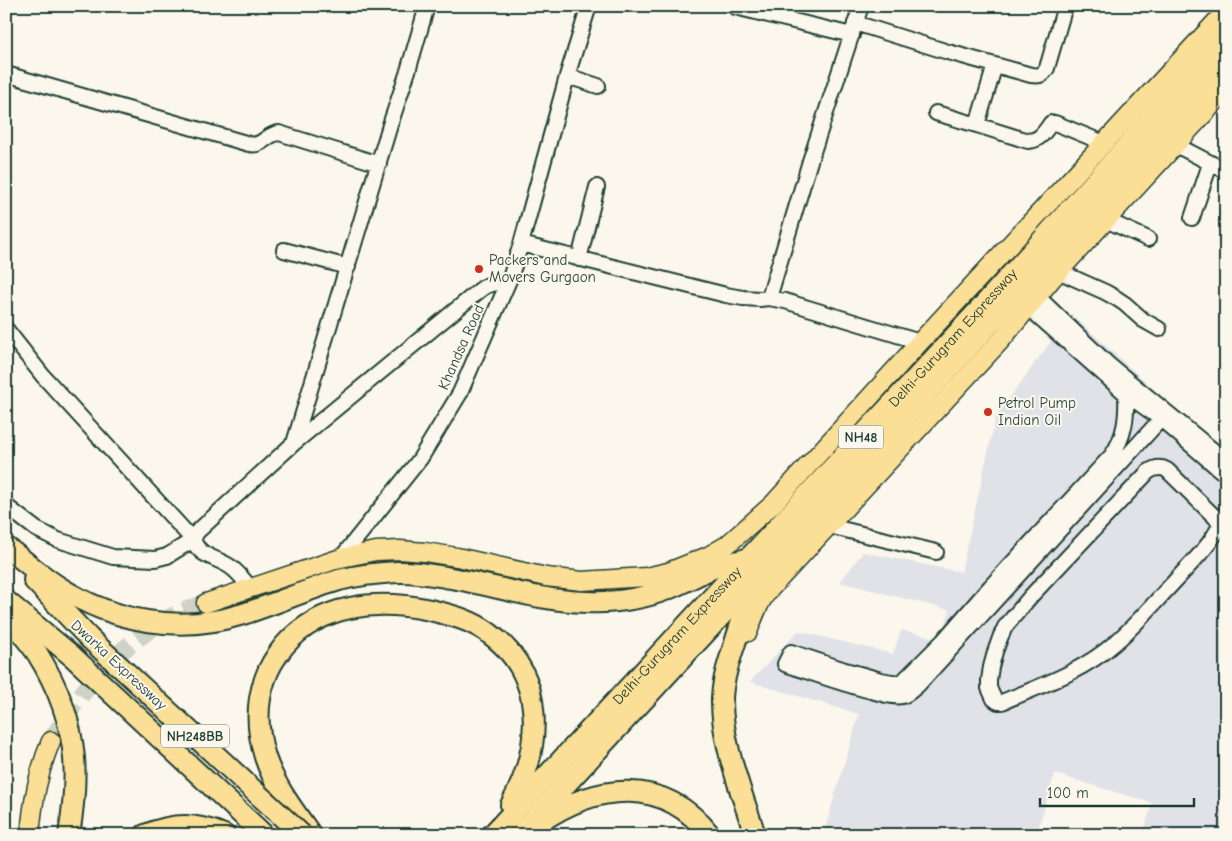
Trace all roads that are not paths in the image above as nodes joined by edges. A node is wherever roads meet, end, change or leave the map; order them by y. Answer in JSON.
{"nodes":[{"id":1,"x":427,"y":6,"type":"edge"},
{"id":2,"x":588,"y":6,"type":"edge"},
{"id":3,"x":735,"y":6,"type":"edge"},
{"id":4,"x":861,"y":6,"type":"edge"},
{"id":5,"x":1065,"y":6,"type":"edge"},
{"id":6,"x":1226,"y":11,"type":"edge"},
{"id":7,"x":853,"y":29,"type":"junction"},
{"id":8,"x":1226,"y":36,"type":"edge"},
{"id":9,"x":996,"y":65,"type":"junction"},
{"id":10,"x":1226,"y":65,"type":"edge"},
{"id":11,"x":6,"y":74,"type":"edge"},
{"id":12,"x":567,"y":76,"type":"junction"},
{"id":13,"x":598,"y":86,"type":"dead end"},
{"id":14,"x":1226,"y":90,"type":"edge"},
{"id":15,"x":936,"y":113,"type":"dead end"},
{"id":16,"x":977,"y":125,"type":"junction"},
{"id":17,"x":1104,"y":143,"type":"junction"},
{"id":18,"x":1176,"y":145,"type":"junction"},
{"id":19,"x":379,"y":164,"type":"junction"},
{"id":20,"x":1210,"y":164,"type":"junction"},
{"id":21,"x":1226,"y":171,"type":"edge"},
{"id":22,"x":597,"y":187,"type":"dead end"},
{"id":23,"x":1192,"y":218,"type":"dead end"},
{"id":24,"x":1106,"y":220,"type":"junction"},
{"id":25,"x":1148,"y":239,"type":"dead end"},
{"id":26,"x":521,"y":244,"type":"junction"},
{"id":27,"x":284,"y":250,"type":"dead end"},
{"id":28,"x":580,"y":259,"type":"junction"},
{"id":29,"x":348,"y":267,"type":"junction"},
{"id":30,"x":1058,"y":271,"type":"junction"},
{"id":31,"x":508,"y":282,"type":"junction"},
{"id":32,"x":769,"y":298,"type":"junction"},
{"id":33,"x":1033,"y":302,"type":"junction"},
{"id":34,"x":6,"y":329,"type":"edge"},
{"id":35,"x":1159,"y":329,"type":"dead end"},
{"id":36,"x":920,"y":342,"type":"junction"},
{"id":37,"x":1126,"y":394,"type":"junction"},
{"id":38,"x":1164,"y":415,"type":"junction"},
{"id":39,"x":294,"y":443,"type":"junction"},
{"id":40,"x":1226,"y":460,"type":"edge"},
{"id":41,"x":1226,"y":473,"type":"edge"},
{"id":42,"x":6,"y":506,"type":"edge"},
{"id":43,"x":1224,"y":518,"type":"edge"},
{"id":44,"x":829,"y":526,"type":"junction"},
{"id":45,"x":193,"y":540,"type":"junction"},
{"id":46,"x":6,"y":547,"type":"edge"},
{"id":47,"x":6,"y":552,"type":"edge"},
{"id":48,"x":936,"y":552,"type":"dead end"},
{"id":49,"x":341,"y":558,"type":"junction"},
{"id":50,"x":747,"y":560,"type":"junction"},
{"id":51,"x":756,"y":578,"type":"junction"},
{"id":52,"x":251,"y":588,"type":"junction"},
{"id":53,"x":6,"y":600,"type":"edge"},
{"id":54,"x":206,"y":603,"type":"tunnel mouth"},
{"id":55,"x":6,"y":614,"type":"edge"},
{"id":56,"x":723,"y":687,"type":"junction"},
{"id":57,"x":900,"y":690,"type":"junction"},
{"id":58,"x":51,"y":741,"type":"tunnel mouth"},
{"id":59,"x":496,"y":831,"type":"edge"},
{"id":60,"x":219,"y":833,"type":"edge"},
{"id":61,"x":30,"y":835,"type":"edge"},
{"id":62,"x":69,"y":835,"type":"edge"},
{"id":63,"x":145,"y":835,"type":"edge"},
{"id":64,"x":264,"y":835,"type":"edge"},
{"id":65,"x":302,"y":835,"type":"edge"},
{"id":66,"x":311,"y":835,"type":"edge"},
{"id":67,"x":520,"y":835,"type":"edge"},
{"id":68,"x":710,"y":835,"type":"edge"},
{"id":69,"x":755,"y":835,"type":"edge"}],
"edges":[{"from":1,"to":19,"type":"street"},
{"from":2,"to":12,"type":"street","name":"Khandsa Road"},
{"from":3,"to":7,"type":"street"},
{"from":4,"to":7,"type":"street"},
{"from":5,"to":9,"type":"street"},
{"from":6,"to":17,"type":"main road"},
{"from":7,"to":9,"type":"street"},
{"from":7,"to":32,"type":"street"},
{"from":8,"to":50,"type":"highway","name":"Delhi-Gurugram Expressway","number":"NH48"},
{"from":9,"to":16,"type":"street"},
{"from":10,"to":51,"type":"highway","name":"Delhi-Gurugram Expressway","number":"NH48"},
{"from":11,"to":19,"type":"street"},
{"from":12,"to":13,"type":"street"},
{"from":12,"to":26,"type":"street","name":"Khandsa Road"},
{"from":14,"to":18,"type":"main road"},
{"from":15,"to":16,"type":"street"},
{"from":16,"to":17,"type":"street"},
{"from":17,"to":36,"type":"main road"},
{"from":18,"to":20,"type":"street"},
{"from":18,"to":24,"type":"main road"},
{"from":19,"to":29,"type":"street"},
{"from":20,"to":21,"type":"street"},
{"from":20,"to":23,"type":"street"},
{"from":22,"to":28,"type":"street"},
{"from":24,"to":25,"type":"street"},
{"from":24,"to":30,"type":"main road"},
{"from":26,"to":28,"type":"street"},
{"from":26,"to":31,"type":"street","name":"Khandsa Road"},
{"from":27,"to":29,"type":"street"},
{"from":28,"to":32,"type":"street"},
{"from":29,"to":39,"type":"street"},
{"from":30,"to":33,"type":"main road"},
{"from":30,"to":35,"type":"street"},
{"from":31,"to":39,"type":"street"},
{"from":31,"to":49,"type":"street","name":"Khandsa Road"},
{"from":32,"to":36,"type":"street"},
{"from":33,"to":37,"type":"street"},
{"from":33,"to":38,"type":"street"},
{"from":33,"to":44,"type":"main road"},
{"from":34,"to":45,"type":"street"},
{"from":36,"to":49,"type":"main road"},
{"from":37,"to":38,"type":"street"},
{"from":37,"to":57,"type":"street"},
{"from":38,"to":40,"type":"street"},
{"from":38,"to":41,"type":"street"},
{"from":38,"to":57,"type":"street"},
{"from":39,"to":45,"type":"street"},
{"from":42,"to":45,"type":"street"},
{"from":43,"to":43,"type":"street"},
{"from":44,"to":48,"type":"street"},
{"from":44,"to":56,"type":"main road"},
{"from":45,"to":52,"type":"street"},
{"from":46,"to":50,"type":"highway"},
{"from":47,"to":65,"type":"highway","name":"Dwarka Expressway","number":"NH248BB","bridge":true},
{"from":49,"to":52,"type":"main road"},
{"from":50,"to":59,"type":"highway","name":"Delhi-Gurugram Expressway","number":"NH48"},
{"from":51,"to":56,"type":"highway"},
{"from":51,"to":67,"type":"highway","name":"Delhi-Gurugram Expressway","number":"NH48"},
{"from":52,"to":54,"type":"main road"},
{"from":53,"to":64,"type":"highway","name":"Dwarka Expressway","number":"NH248BB","bridge":true},
{"from":55,"to":62,"type":"highway"},
{"from":56,"to":69,"type":"highway"},
{"from":57,"to":57,"type":"street"},
{"from":58,"to":61,"type":"main road"},
{"from":59,"to":66,"type":"highway"},
{"from":60,"to":63,"type":"highway"},
{"from":67,"to":68,"type":"highway"}]}
